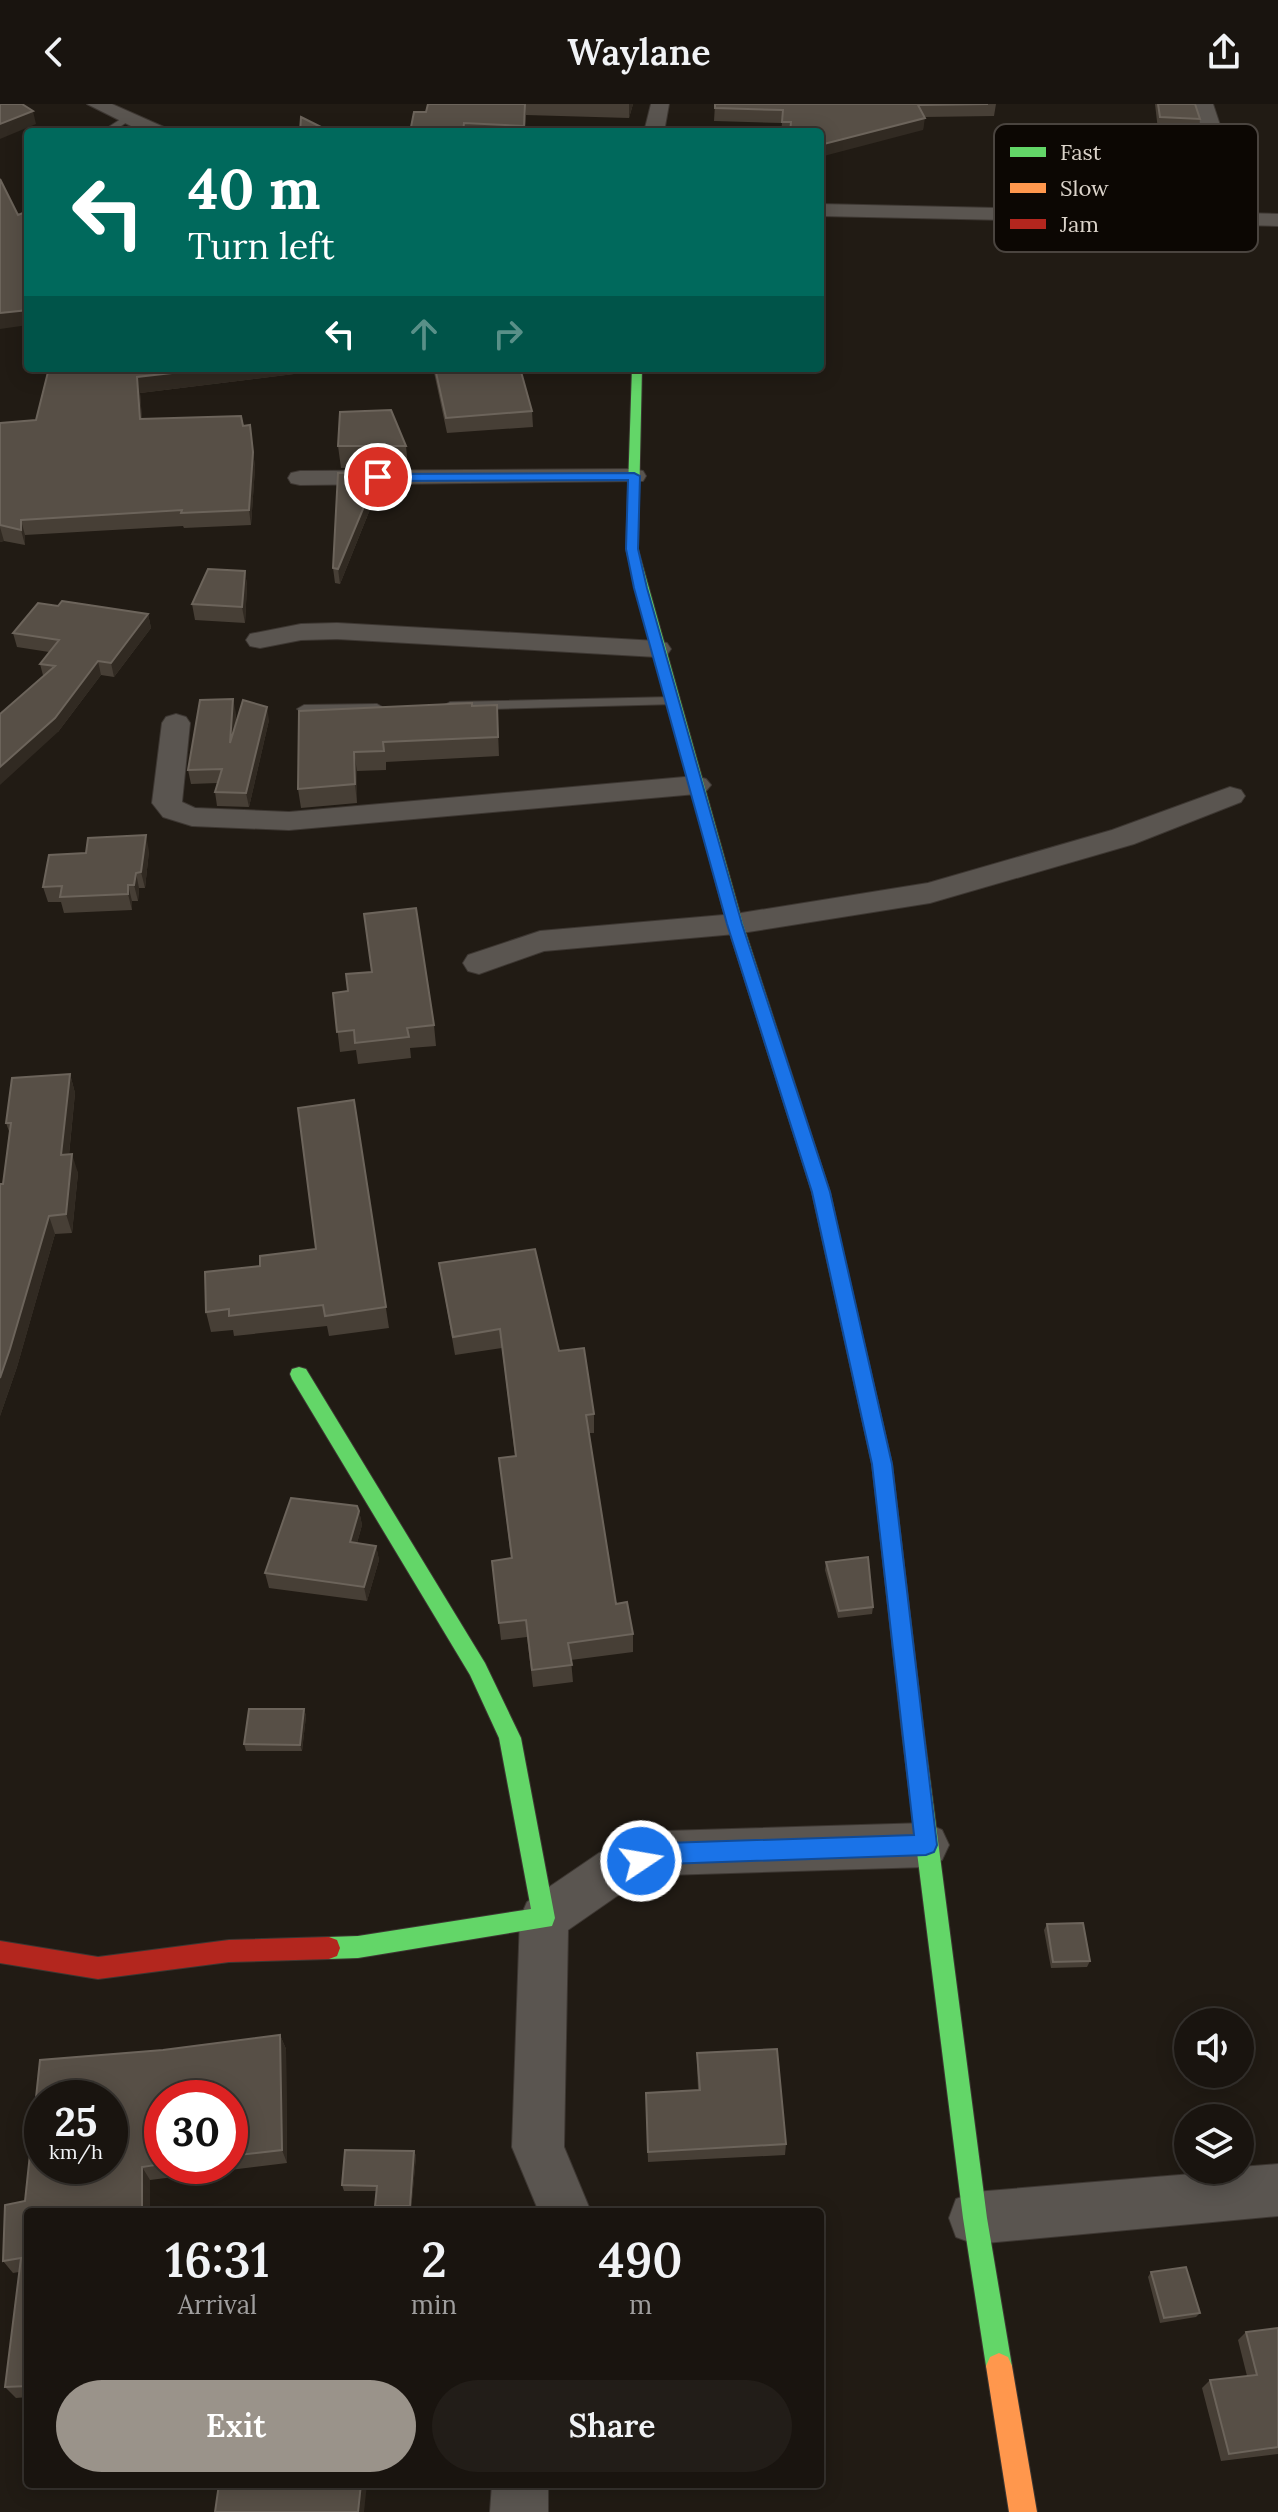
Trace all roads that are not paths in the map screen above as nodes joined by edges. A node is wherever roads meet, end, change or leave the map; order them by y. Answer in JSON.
{"nodes":[{"id":1,"x":96,"y":104,"type":"edge"},
{"id":2,"x":660,"y":104,"type":"edge"},
{"id":3,"x":1204,"y":104,"type":"edge"},
{"id":4,"x":127,"y":118,"type":"junction"},
{"id":5,"x":1210,"y":124,"type":"edge"},
{"id":6,"x":112,"y":128,"type":"edge"},
{"id":7,"x":150,"y":128,"type":"edge"},
{"id":8,"x":655,"y":128,"type":"edge"},
{"id":9,"x":824,"y":210,"type":"edge"},
{"id":10,"x":994,"y":214,"type":"edge"},
{"id":11,"x":1258,"y":220,"type":"edge"},
{"id":12,"x":1278,"y":220,"type":"edge"},
{"id":13,"x":637,"y":372,"type":"edge"},
{"id":14,"x":634,"y":476,"type":"junction"},
{"id":15,"x":300,"y":478,"type":"dead end"},
{"id":16,"x":260,"y":640,"type":"dead end"},
{"id":17,"x":657,"y":649,"type":"junction"},
{"id":18,"x":672,"y":701,"type":"junction"},
{"id":19,"x":432,"y":706,"type":"edge"},
{"id":20,"x":400,"y":707,"type":"edge"},
{"id":21,"x":304,"y":709,"type":"edge"},
{"id":22,"x":176,"y":723,"type":"dead end"},
{"id":23,"x":696,"y":785,"type":"junction"},
{"id":24,"x":1230,"y":796,"type":"dead end"},
{"id":25,"x":735,"y":924,"type":"junction"},
{"id":26,"x":479,"y":963,"type":"dead end"},
{"id":27,"x":299,"y":1374,"type":"dead end"},
{"id":28,"x":926,"y":1845,"type":"junction"},
{"id":29,"x":544,"y":1918,"type":"junction"},
{"id":30,"x":0,"y":1952,"type":"edge"},
{"id":31,"x":1278,"y":2190,"type":"edge"},
{"id":32,"x":563,"y":2208,"type":"edge"},
{"id":33,"x":975,"y":2218,"type":"junction"},
{"id":34,"x":520,"y":2488,"type":"edge"},
{"id":35,"x":519,"y":2512,"type":"edge"},
{"id":36,"x":1023,"y":2512,"type":"edge"}],
"edges":[{"from":1,"to":4,"type":"street"},
{"from":2,"to":8,"type":"street"},
{"from":3,"to":5,"type":"street"},
{"from":4,"to":6,"type":"lane"},
{"from":4,"to":7,"type":"street"},
{"from":9,"to":10,"type":"street"},
{"from":11,"to":12,"type":"street"},
{"from":13,"to":14,"type":"street"},
{"from":14,"to":15,"type":"street"},
{"from":14,"to":17,"type":"street"},
{"from":16,"to":17,"type":"street"},
{"from":17,"to":18,"type":"street"},
{"from":18,"to":19,"type":"lane"},
{"from":18,"to":23,"type":"street"},
{"from":20,"to":21,"type":"lane"},
{"from":22,"to":23,"type":"street"},
{"from":23,"to":25,"type":"street"},
{"from":24,"to":25,"type":"street"},
{"from":25,"to":26,"type":"street"},
{"from":25,"to":28,"type":"street"},
{"from":27,"to":29,"type":"street"},
{"from":28,"to":29,"type":"street"},
{"from":28,"to":33,"type":"street"},
{"from":29,"to":30,"type":"street"},
{"from":29,"to":32,"type":"street"},
{"from":31,"to":33,"type":"street"},
{"from":33,"to":36,"type":"street"},
{"from":34,"to":35,"type":"street"}]}
